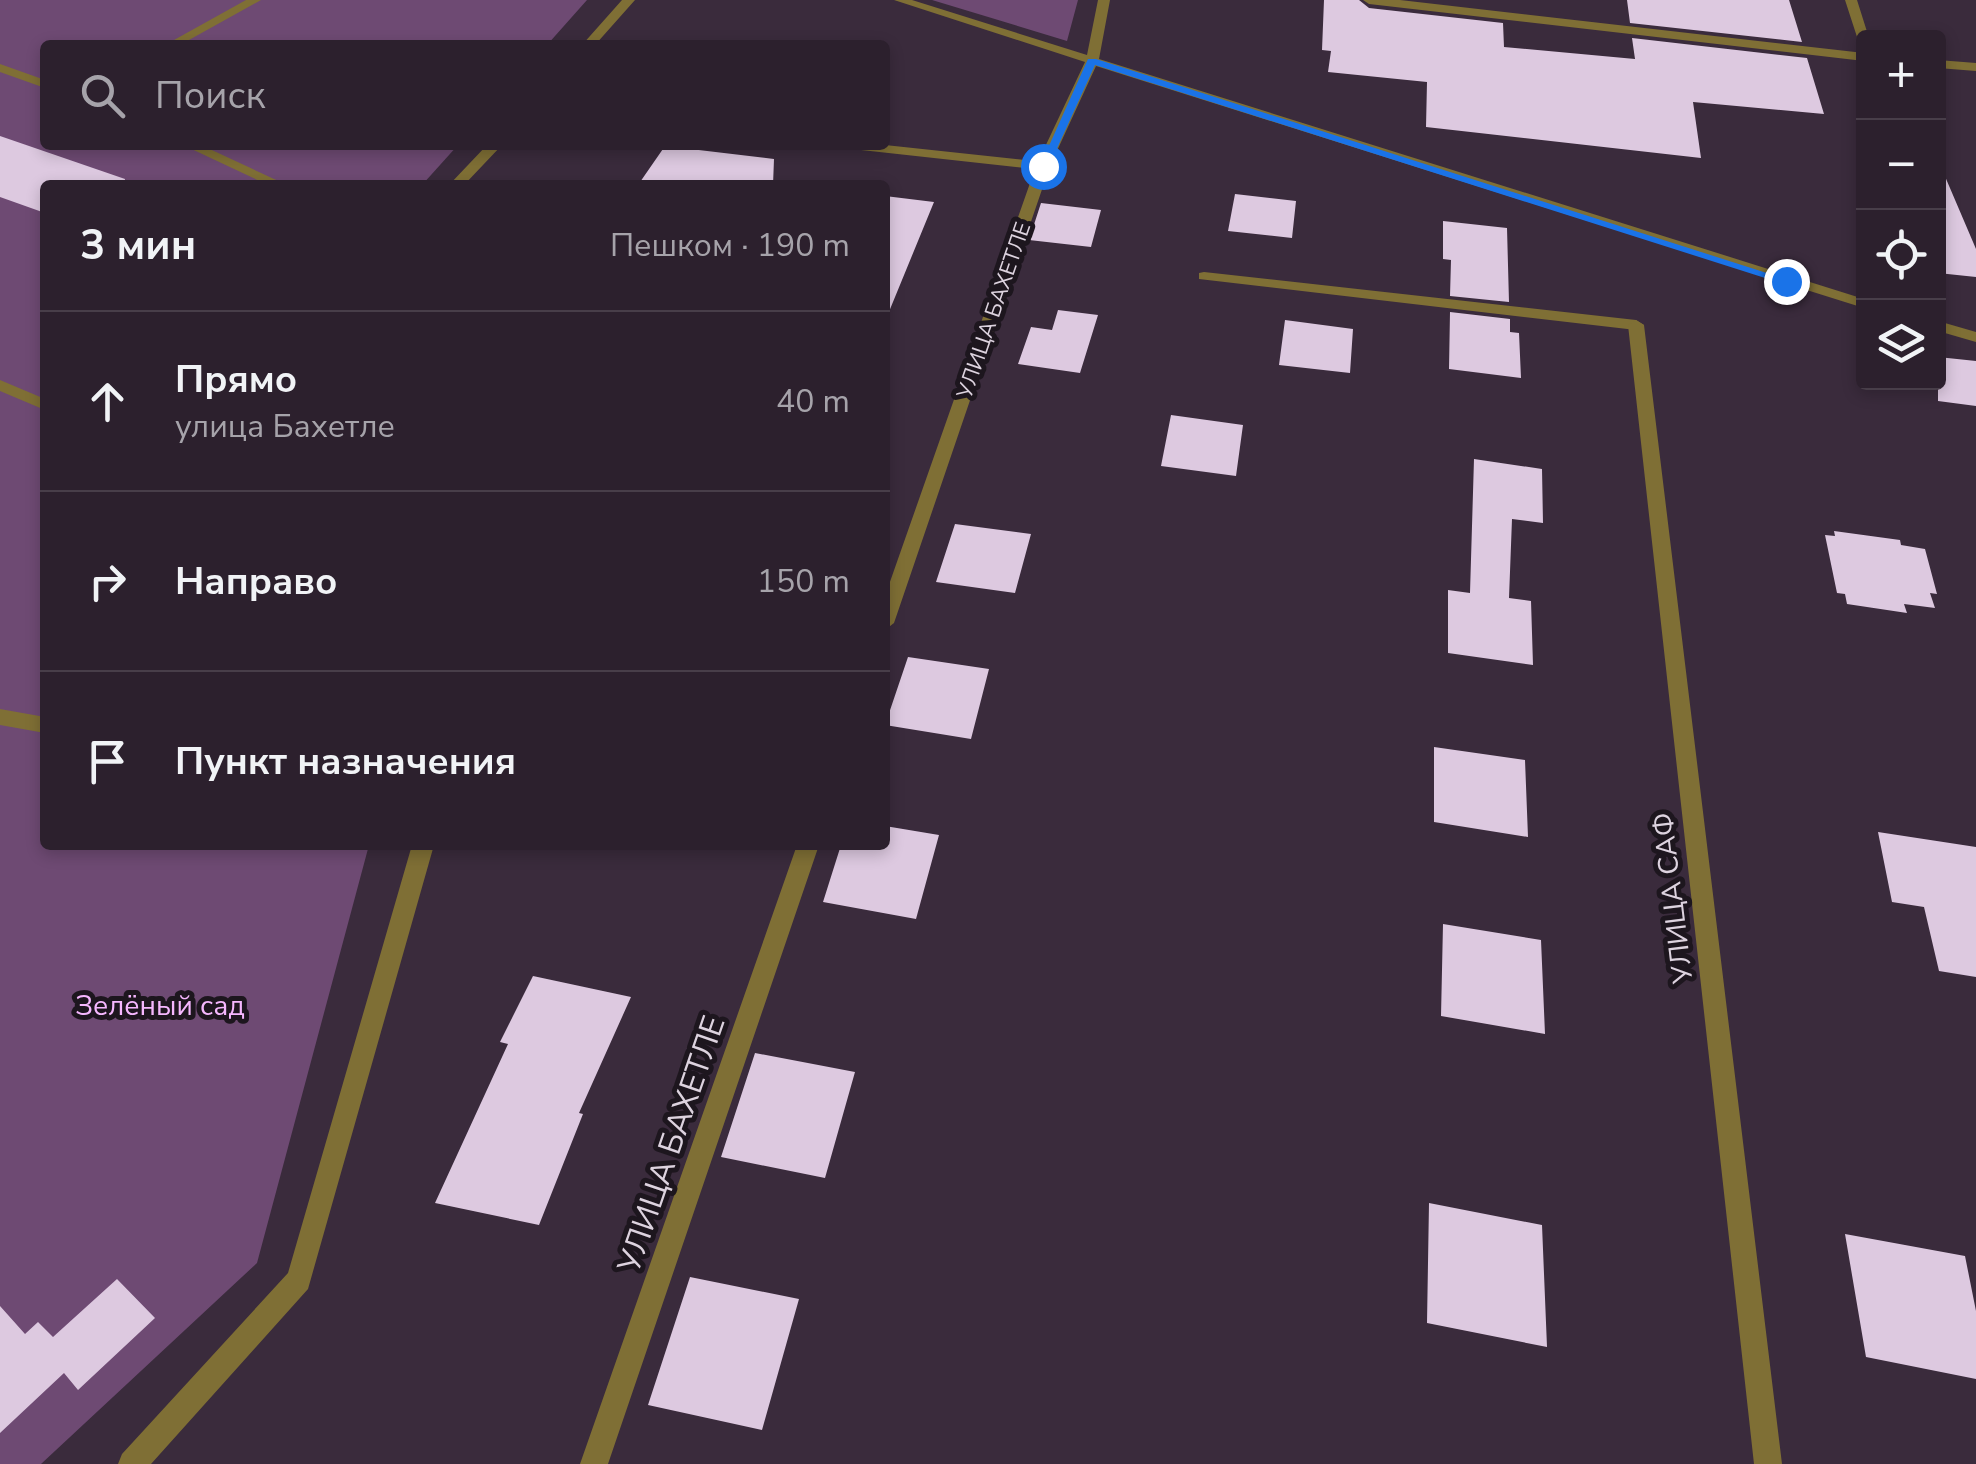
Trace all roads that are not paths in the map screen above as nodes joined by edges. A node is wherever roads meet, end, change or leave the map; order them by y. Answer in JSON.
{"nodes":[{"id":1,"x":254,"y":0,"type":"edge"},
{"id":2,"x":629,"y":0,"type":"edge"},
{"id":3,"x":900,"y":0,"type":"edge"},
{"id":4,"x":1104,"y":0,"type":"edge"},
{"id":5,"x":1369,"y":0,"type":"edge"},
{"id":6,"x":1851,"y":0,"type":"edge"},
{"id":7,"x":1861,"y":30,"type":"edge"},
{"id":8,"x":180,"y":40,"type":"edge"},
{"id":9,"x":593,"y":40,"type":"edge"},
{"id":10,"x":1856,"y":56,"type":"edge"},
{"id":11,"x":1092,"y":61,"type":"junction"},
{"id":12,"x":1946,"y":65,"type":"edge"},
{"id":13,"x":1976,"y":67,"type":"edge"},
{"id":14,"x":0,"y":68,"type":"edge"},
{"id":15,"x":40,"y":82,"type":"edge"},
{"id":16,"x":890,"y":149,"type":"edge"},
{"id":17,"x":201,"y":150,"type":"edge"},
{"id":18,"x":490,"y":150,"type":"edge"},
{"id":19,"x":1043,"y":166,"type":"junction"},
{"id":20,"x":269,"y":180,"type":"edge"},
{"id":21,"x":461,"y":180,"type":"edge"},
{"id":22,"x":1204,"y":276,"type":"dead end"},
{"id":23,"x":1856,"y":301,"type":"edge"},
{"id":24,"x":1946,"y":328,"type":"edge"},
{"id":25,"x":1976,"y":337,"type":"edge"},
{"id":26,"x":0,"y":386,"type":"edge"},
{"id":27,"x":40,"y":403,"type":"edge"},
{"id":28,"x":890,"y":609,"type":"edge"},
{"id":29,"x":0,"y":716,"type":"edge"},
{"id":30,"x":40,"y":723,"type":"edge"},
{"id":31,"x":422,"y":850,"type":"edge"},
{"id":32,"x":806,"y":850,"type":"edge"},
{"id":33,"x":132,"y":1464,"type":"edge"},
{"id":34,"x":594,"y":1464,"type":"edge"},
{"id":35,"x":1768,"y":1464,"type":"edge"}],
"edges":[{"from":1,"to":8,"type":"street"},
{"from":2,"to":9,"type":"street"},
{"from":3,"to":11,"type":"street"},
{"from":4,"to":11,"type":"street","name":"УЛИЦА БАХЕТЛЕ"},
{"from":5,"to":10,"type":"street"},
{"from":6,"to":7,"type":"street"},
{"from":11,"to":19,"type":"street","name":"УЛИЦА БАХЕТЛЕ"},
{"from":11,"to":23,"type":"street"},
{"from":12,"to":13,"type":"street"},
{"from":14,"to":15,"type":"street"},
{"from":16,"to":19,"type":"street"},
{"from":17,"to":20,"type":"street"},
{"from":18,"to":21,"type":"street"},
{"from":19,"to":28,"type":"street","name":"УЛИЦА БАХЕТЛЕ"},
{"from":22,"to":35,"type":"street","name":"УЛИЦА САФ"},
{"from":24,"to":25,"type":"street"},
{"from":26,"to":27,"type":"street"},
{"from":29,"to":30,"type":"street"},
{"from":31,"to":33,"type":"street"},
{"from":32,"to":34,"type":"street","name":"УЛИЦА БАХЕТЛЕ"}]}
